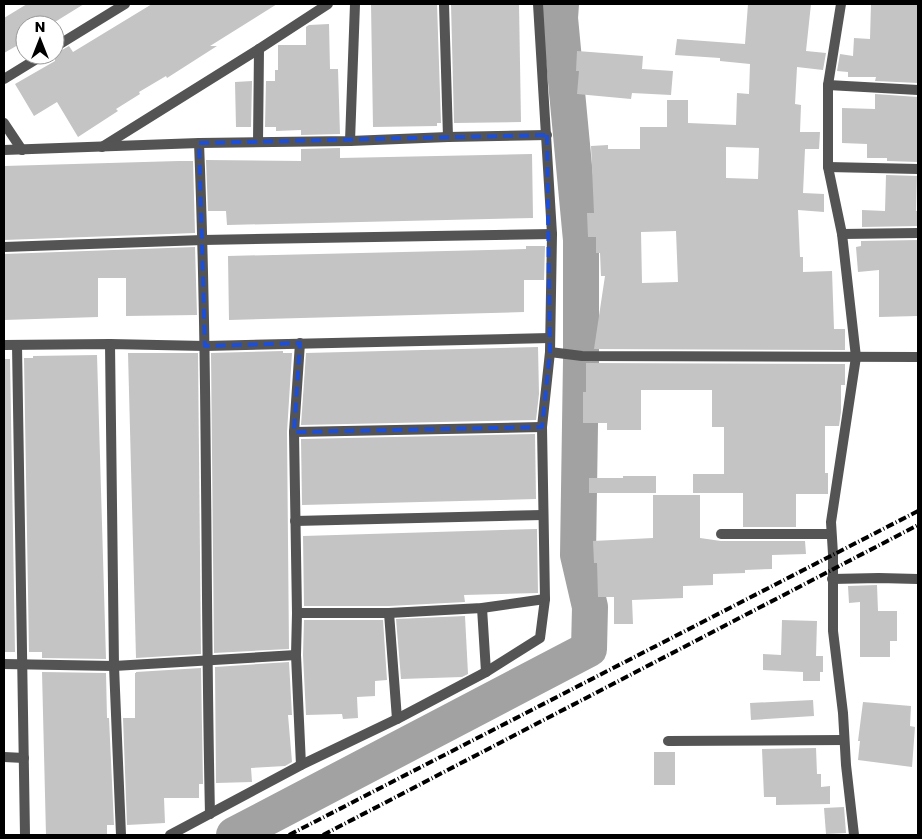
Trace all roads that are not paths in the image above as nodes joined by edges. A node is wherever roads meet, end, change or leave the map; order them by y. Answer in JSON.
{"nodes":[{"id":1,"x":125,"y":4,"type":"edge"},
{"id":2,"x":328,"y":4,"type":"edge"},
{"id":3,"x":355,"y":4,"type":"edge"},
{"id":4,"x":444,"y":4,"type":"edge"},
{"id":5,"x":538,"y":4,"type":"edge"},
{"id":6,"x":841,"y":4,"type":"edge"},
{"id":7,"x":65,"y":41,"type":"edge"},
{"id":8,"x":259,"y":49,"type":"junction"},
{"id":9,"x":27,"y":65,"type":"edge"},
{"id":10,"x":4,"y":79,"type":"edge"},
{"id":11,"x":828,"y":85,"type":"junction"},
{"id":12,"x":918,"y":90,"type":"edge"},
{"id":13,"x":4,"y":123,"type":"edge"},
{"id":14,"x":547,"y":135,"type":"junction"},
{"id":15,"x":448,"y":137,"type":"junction"},
{"id":16,"x":350,"y":141,"type":"junction"},
{"id":17,"x":258,"y":142,"type":"junction"},
{"id":18,"x":199,"y":144,"type":"junction"},
{"id":19,"x":101,"y":147,"type":"junction"},
{"id":20,"x":4,"y":150,"type":"edge"},
{"id":21,"x":22,"y":150,"type":"junction"},
{"id":22,"x":828,"y":167,"type":"junction"},
{"id":23,"x":918,"y":169,"type":"edge"},
{"id":24,"x":918,"y":233,"type":"edge"},
{"id":25,"x":552,"y":234,"type":"junction"},
{"id":26,"x":842,"y":234,"type":"junction"},
{"id":27,"x":203,"y":240,"type":"junction"},
{"id":28,"x":4,"y":247,"type":"edge"},
{"id":29,"x":550,"y":338,"type":"junction"},
{"id":30,"x":300,"y":343,"type":"junction"},
{"id":31,"x":110,"y":344,"type":"junction"},
{"id":32,"x":4,"y":345,"type":"edge"},
{"id":33,"x":17,"y":345,"type":"junction"},
{"id":34,"x":205,"y":346,"type":"junction"},
{"id":35,"x":550,"y":352,"type":"junction"},
{"id":36,"x":856,"y":357,"type":"junction"},
{"id":37,"x":918,"y":357,"type":"edge"},
{"id":38,"x":542,"y":426,"type":"junction"},
{"id":39,"x":294,"y":432,"type":"junction"},
{"id":40,"x":543,"y":515,"type":"junction"},
{"id":41,"x":295,"y":521,"type":"junction"},
{"id":42,"x":721,"y":534,"type":"dead end"},
{"id":43,"x":831,"y":534,"type":"junction"},
{"id":44,"x":832,"y":579,"type":"junction"},
{"id":45,"x":918,"y":579,"type":"edge"},
{"id":46,"x":545,"y":599,"type":"junction"},
{"id":47,"x":482,"y":608,"type":"junction"},
{"id":48,"x":389,"y":612,"type":"junction"},
{"id":49,"x":297,"y":613,"type":"junction"},
{"id":50,"x":296,"y":655,"type":"junction"},
{"id":51,"x":207,"y":661,"type":"junction"},
{"id":52,"x":4,"y":664,"type":"edge"},
{"id":53,"x":23,"y":664,"type":"junction"},
{"id":54,"x":114,"y":666,"type":"junction"},
{"id":55,"x":486,"y":672,"type":"junction"},
{"id":56,"x":397,"y":719,"type":"junction"},
{"id":57,"x":844,"y":740,"type":"junction"},
{"id":58,"x":668,"y":741,"type":"dead end"},
{"id":59,"x":4,"y":757,"type":"edge"},
{"id":60,"x":24,"y":758,"type":"junction"},
{"id":61,"x":302,"y":765,"type":"junction"},
{"id":62,"x":210,"y":814,"type":"junction"},
{"id":63,"x":25,"y":835,"type":"edge"},
{"id":64,"x":121,"y":835,"type":"edge"},
{"id":65,"x":170,"y":835,"type":"edge"},
{"id":66,"x":854,"y":835,"type":"edge"}],
"edges":[{"from":1,"to":7,"type":"street"},
{"from":2,"to":8,"type":"street"},
{"from":3,"to":16,"type":"street"},
{"from":4,"to":15,"type":"street"},
{"from":5,"to":14,"type":"street"},
{"from":6,"to":11,"type":"street"},
{"from":8,"to":17,"type":"street"},
{"from":8,"to":19,"type":"street"},
{"from":9,"to":10,"type":"street"},
{"from":11,"to":12,"type":"street"},
{"from":11,"to":22,"type":"street"},
{"from":13,"to":21,"type":"street"},
{"from":14,"to":15,"type":"street"},
{"from":14,"to":25,"type":"street"},
{"from":15,"to":16,"type":"street"},
{"from":16,"to":17,"type":"street"},
{"from":17,"to":18,"type":"street"},
{"from":18,"to":19,"type":"street"},
{"from":18,"to":27,"type":"street"},
{"from":19,"to":21,"type":"street"},
{"from":20,"to":21,"type":"street"},
{"from":22,"to":23,"type":"street"},
{"from":22,"to":26,"type":"street"},
{"from":24,"to":26,"type":"street"},
{"from":25,"to":27,"type":"street"},
{"from":25,"to":29,"type":"street"},
{"from":26,"to":36,"type":"street"},
{"from":27,"to":28,"type":"street"},
{"from":27,"to":34,"type":"street"},
{"from":29,"to":30,"type":"street"},
{"from":29,"to":35,"type":"street"},
{"from":30,"to":34,"type":"street"},
{"from":30,"to":39,"type":"street"},
{"from":31,"to":33,"type":"street"},
{"from":31,"to":34,"type":"street"},
{"from":31,"to":54,"type":"street"},
{"from":32,"to":33,"type":"street"},
{"from":33,"to":53,"type":"street"},
{"from":34,"to":51,"type":"street"},
{"from":35,"to":36,"type":"street"},
{"from":35,"to":38,"type":"street"},
{"from":36,"to":37,"type":"street"},
{"from":36,"to":43,"type":"street"},
{"from":38,"to":39,"type":"street"},
{"from":38,"to":40,"type":"street"},
{"from":39,"to":41,"type":"street"},
{"from":40,"to":41,"type":"street"},
{"from":40,"to":46,"type":"street"},
{"from":41,"to":49,"type":"street"},
{"from":42,"to":43,"type":"street"},
{"from":43,"to":44,"type":"street"},
{"from":44,"to":45,"type":"street"},
{"from":44,"to":57,"type":"street"},
{"from":46,"to":47,"type":"street"},
{"from":46,"to":55,"type":"street"},
{"from":47,"to":48,"type":"street"},
{"from":47,"to":55,"type":"street"},
{"from":48,"to":49,"type":"street"},
{"from":48,"to":56,"type":"street"},
{"from":49,"to":50,"type":"street"},
{"from":50,"to":51,"type":"street"},
{"from":50,"to":61,"type":"street"},
{"from":51,"to":54,"type":"street"},
{"from":51,"to":62,"type":"street"},
{"from":52,"to":53,"type":"street"},
{"from":53,"to":54,"type":"street"},
{"from":53,"to":60,"type":"street"},
{"from":54,"to":64,"type":"street"},
{"from":55,"to":56,"type":"street"},
{"from":56,"to":61,"type":"street"},
{"from":57,"to":58,"type":"street"},
{"from":57,"to":66,"type":"street"},
{"from":59,"to":60,"type":"street"},
{"from":60,"to":63,"type":"street"},
{"from":61,"to":62,"type":"street"},
{"from":62,"to":65,"type":"street"}]}
